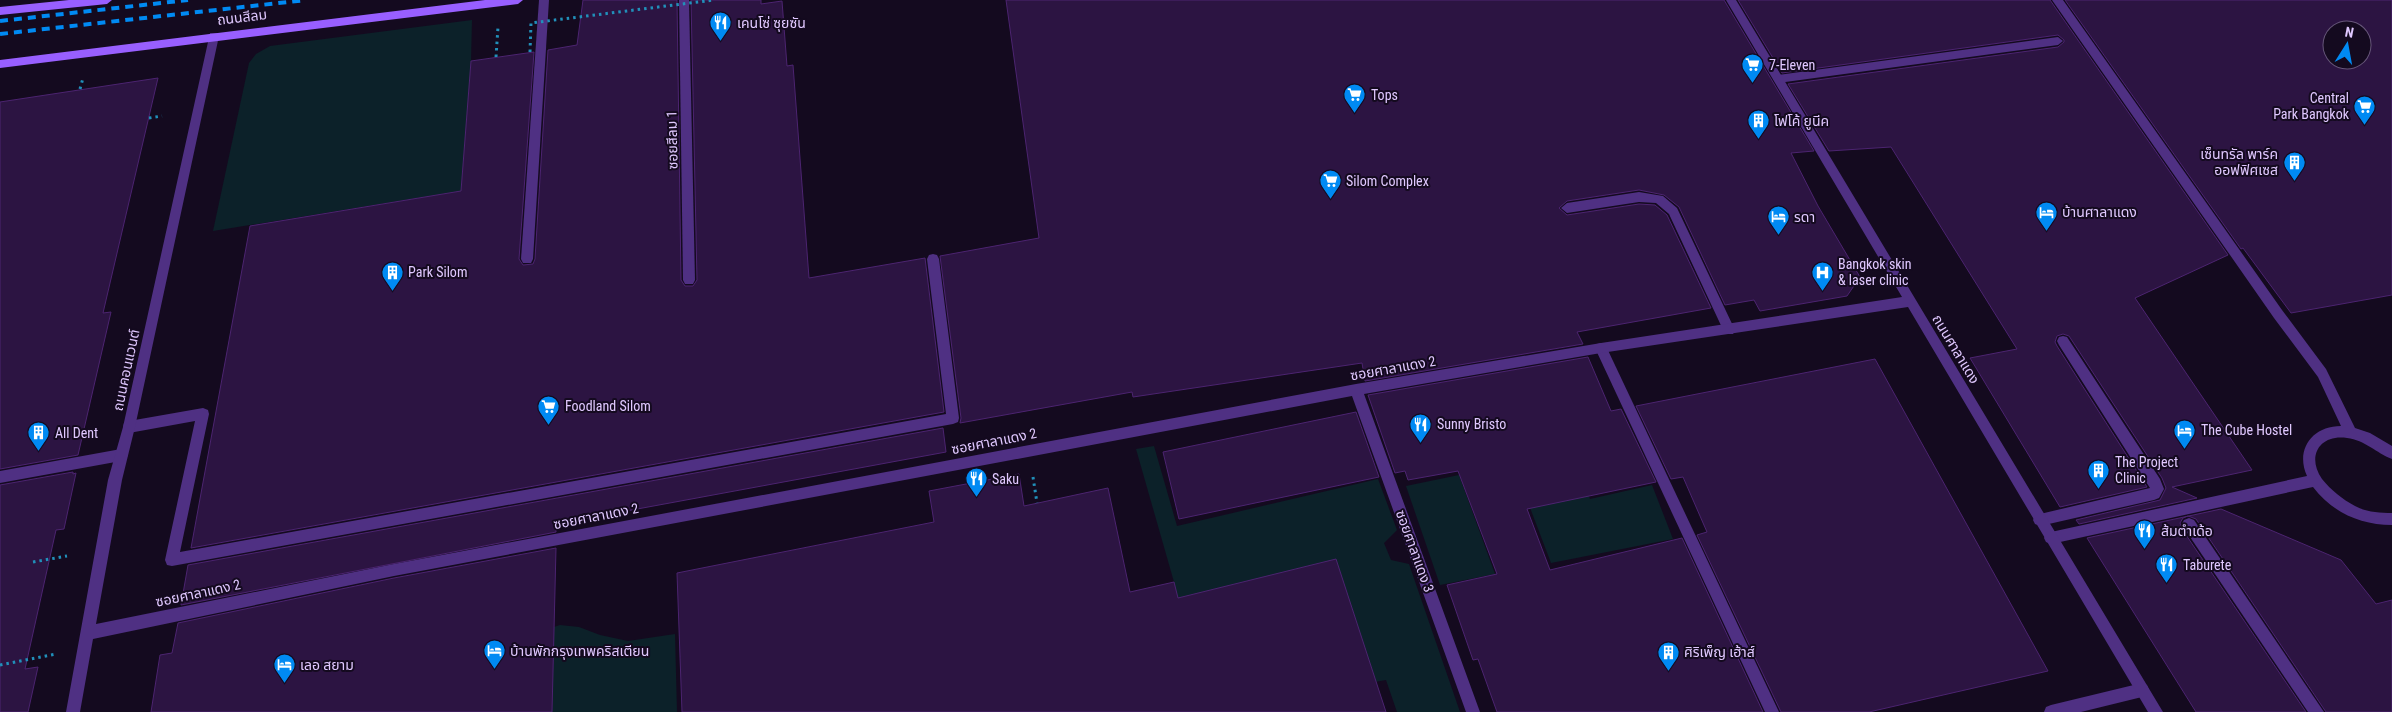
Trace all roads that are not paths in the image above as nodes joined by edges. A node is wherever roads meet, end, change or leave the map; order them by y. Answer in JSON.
{"nodes":[{"id":1,"x":106,"y":0,"type":"edge"},
{"id":2,"x":518,"y":0,"type":"edge"},
{"id":3,"x":544,"y":0,"type":"edge"},
{"id":4,"x":684,"y":0,"type":"edge"},
{"id":5,"x":1731,"y":0,"type":"edge"},
{"id":6,"x":2057,"y":0,"type":"edge"},
{"id":7,"x":0,"y":11,"type":"edge"},
{"id":8,"x":214,"y":36,"type":"junction"},
{"id":9,"x":2058,"y":41,"type":"dead end"},
{"id":10,"x":0,"y":64,"type":"edge"},
{"id":11,"x":1778,"y":79,"type":"junction"},
{"id":12,"x":1567,"y":208,"type":"dead end"},
{"id":13,"x":527,"y":259,"type":"dead end"},
{"id":14,"x":933,"y":259,"type":"dead end"},
{"id":15,"x":689,"y":280,"type":"dead end"},
{"id":16,"x":1911,"y":301,"type":"junction"},
{"id":17,"x":1729,"y":330,"type":"junction"},
{"id":18,"x":2064,"y":341,"type":"dead end"},
{"id":19,"x":1601,"y":348,"type":"junction"},
{"id":20,"x":1356,"y":390,"type":"junction"},
{"id":21,"x":129,"y":427,"type":"junction"},
{"id":22,"x":2351,"y":433,"type":"junction"},
{"id":23,"x":2392,"y":453,"type":"edge"},
{"id":24,"x":121,"y":455,"type":"junction"},
{"id":25,"x":0,"y":477,"type":"edge"},
{"id":26,"x":2316,"y":480,"type":"junction"},
{"id":27,"x":2392,"y":519,"type":"edge"},
{"id":28,"x":2040,"y":520,"type":"junction"},
{"id":29,"x":2189,"y":524,"type":"dead end"},
{"id":30,"x":2051,"y":538,"type":"junction"},
{"id":31,"x":87,"y":633,"type":"junction"},
{"id":32,"x":2142,"y":690,"type":"junction"},
{"id":33,"x":73,"y":712,"type":"edge"},
{"id":34,"x":1473,"y":712,"type":"edge"},
{"id":35,"x":1772,"y":712,"type":"edge"},
{"id":36,"x":2051,"y":712,"type":"edge"},
{"id":37,"x":2156,"y":712,"type":"edge"},
{"id":38,"x":2317,"y":712,"type":"edge"}],
"edges":[{"from":1,"to":7,"type":"main road"},
{"from":2,"to":8,"type":"main road","name":"ถนนสีลม"},
{"from":3,"to":13,"type":"street"},
{"from":4,"to":15,"type":"street","name":"ซอยสีลม 1"},
{"from":5,"to":11,"type":"street","name":"ถนนศาลาแดง"},
{"from":6,"to":22,"type":"street"},
{"from":8,"to":10,"type":"main road","name":"ถนนสีลม"},
{"from":8,"to":21,"type":"street","name":"ถนนคอนแวนต์"},
{"from":9,"to":11,"type":"street"},
{"from":11,"to":16,"type":"street","name":"ถนนศาลาแดง"},
{"from":12,"to":17,"type":"street"},
{"from":14,"to":21,"type":"street"},
{"from":16,"to":17,"type":"street","name":"ซอยศาลาแดง 2"},
{"from":16,"to":28,"type":"street","name":"ถนนศาลาแดง"},
{"from":17,"to":19,"type":"street","name":"ซอยศาลาแดง 2"},
{"from":18,"to":28,"type":"street"},
{"from":19,"to":20,"type":"street","name":"ซอยศาลาแดง 2"},
{"from":19,"to":35,"type":"street"},
{"from":20,"to":31,"type":"street","name":"ซอยศาลาแดง 2"},
{"from":20,"to":34,"type":"street","name":"ซอยศาลาแดง 3"},
{"from":21,"to":24,"type":"street","name":"ถนนคอนแวนต์"},
{"from":22,"to":23,"type":"street"},
{"from":22,"to":26,"type":"street"},
{"from":24,"to":25,"type":"street"},
{"from":24,"to":31,"type":"street","name":"ถนนคอนแวนต์"},
{"from":26,"to":27,"type":"street"},
{"from":26,"to":30,"type":"street"},
{"from":28,"to":30,"type":"street","name":"ถนนศาลาแดง"},
{"from":29,"to":38,"type":"street"},
{"from":30,"to":32,"type":"street","name":"ถนนศาลาแดง"},
{"from":31,"to":33,"type":"street","name":"ถนนคอนแวนต์"},
{"from":32,"to":36,"type":"street"},
{"from":32,"to":37,"type":"street","name":"ถนนศาลาแดง"}]}
